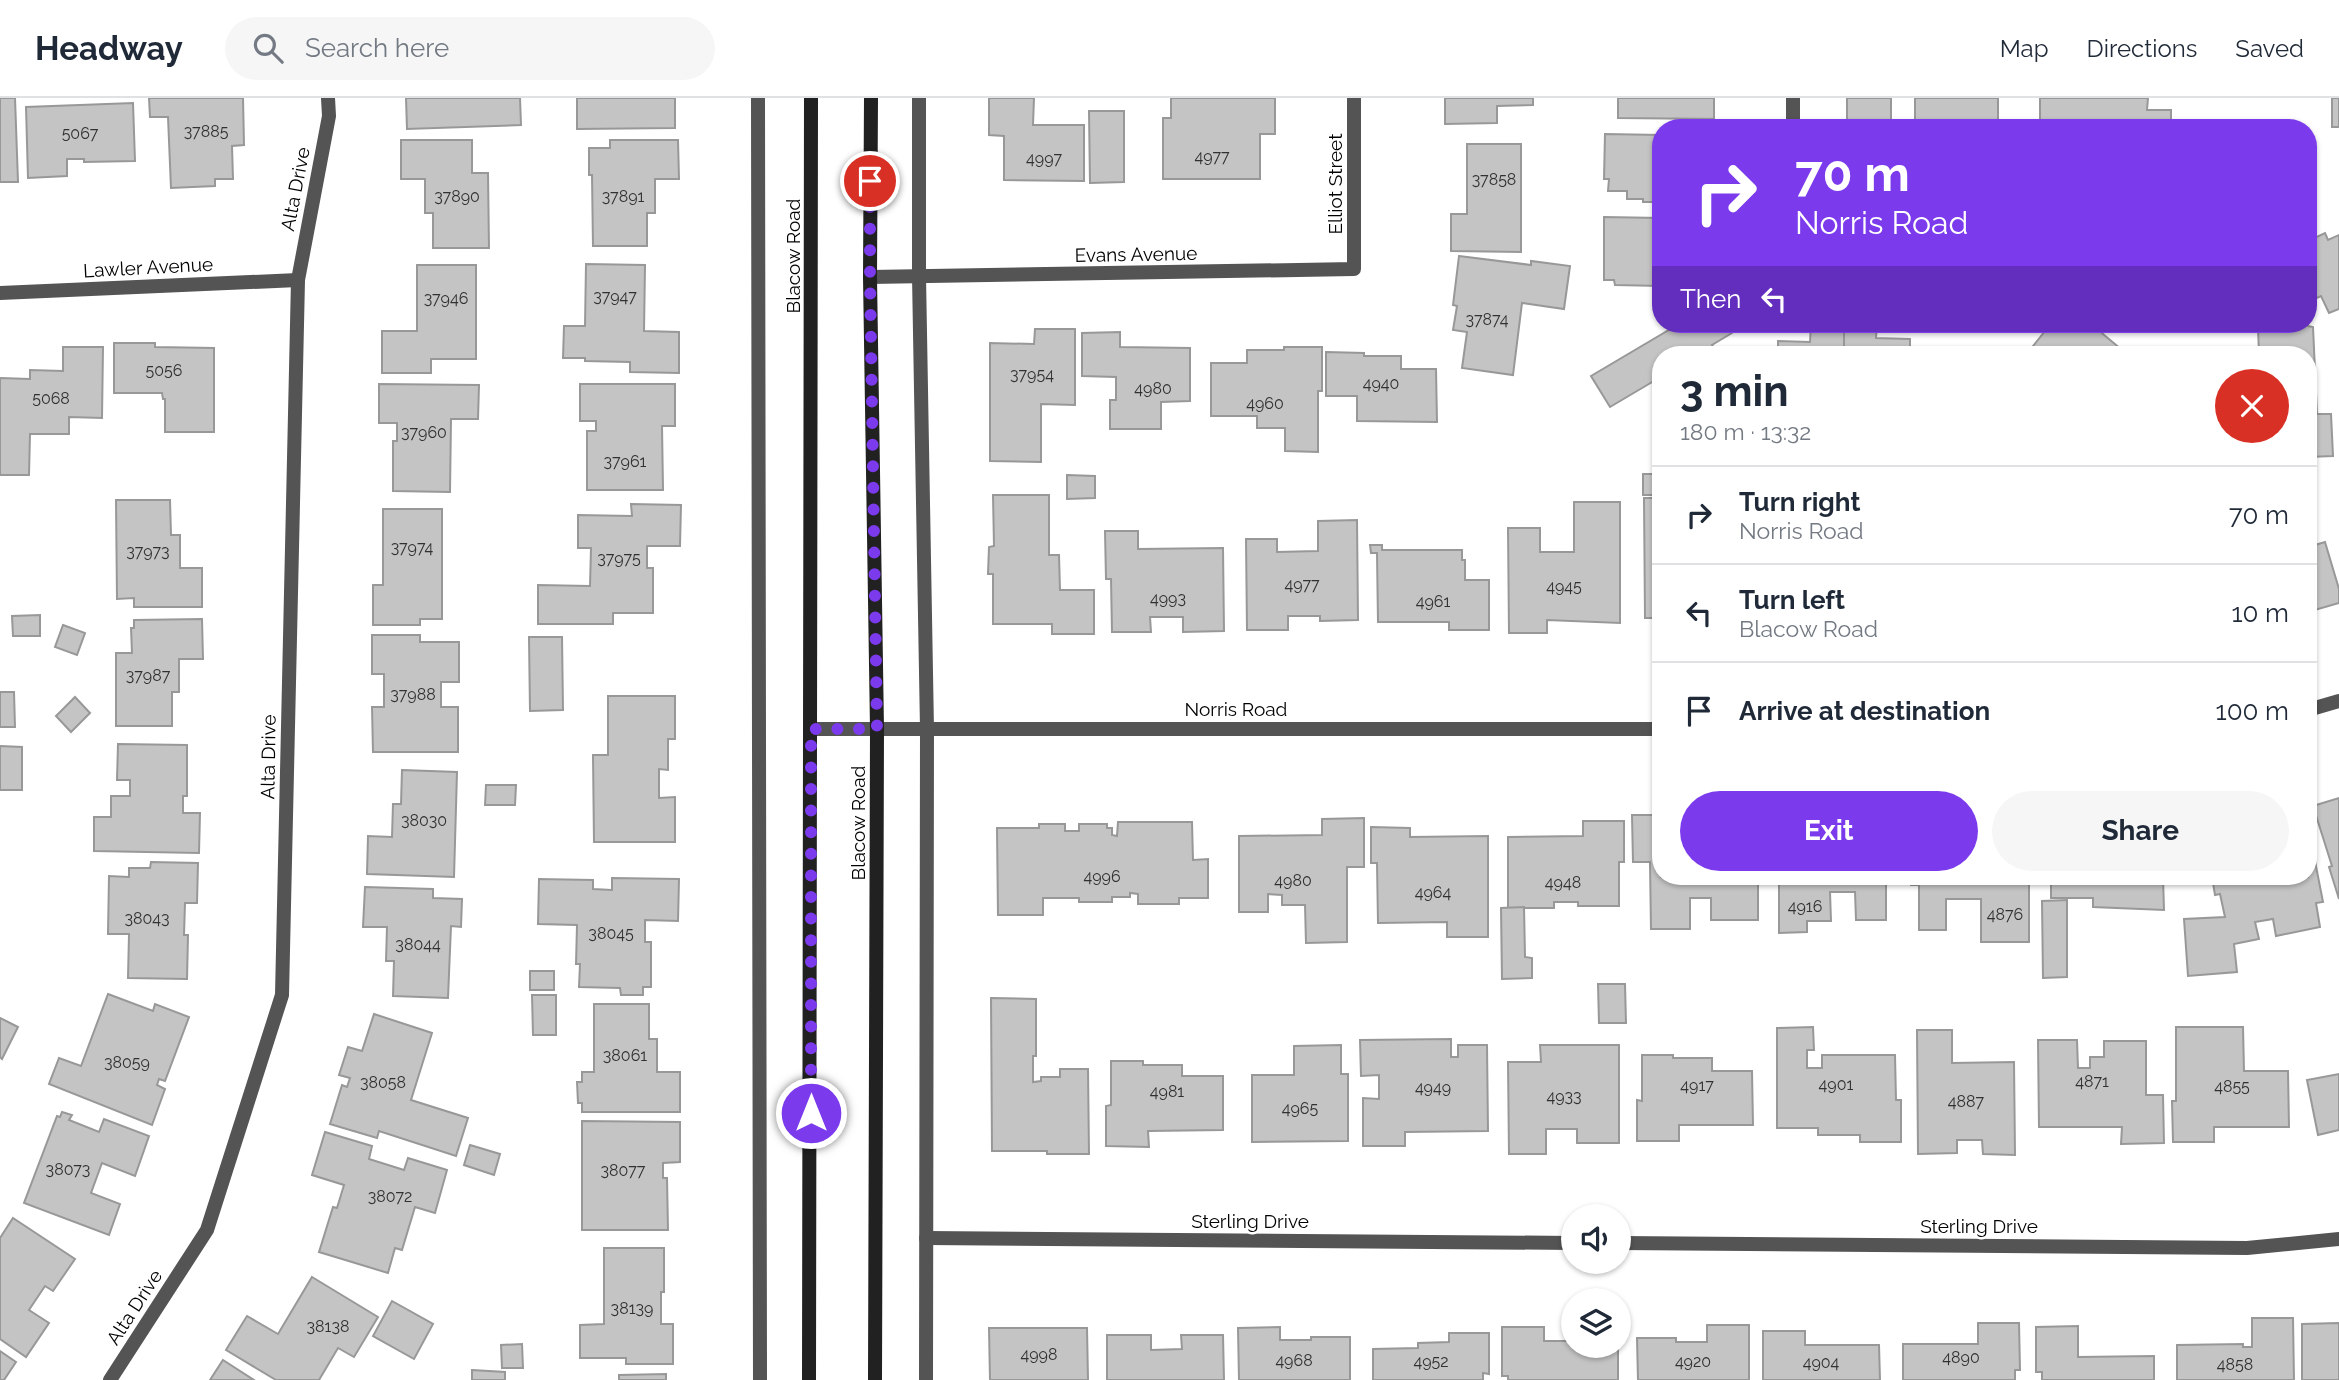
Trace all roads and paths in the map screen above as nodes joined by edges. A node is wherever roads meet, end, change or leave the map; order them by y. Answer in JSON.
{"nodes":[{"id":1,"x":328,"y":98,"type":"edge"},
{"id":2,"x":758,"y":98,"type":"edge"},
{"id":3,"x":811,"y":98,"type":"edge"},
{"id":4,"x":871,"y":98,"type":"edge"},
{"id":5,"x":919,"y":98,"type":"edge"},
{"id":6,"x":1354,"y":98,"type":"edge"},
{"id":7,"x":1793,"y":98,"type":"edge"},
{"id":8,"x":1793,"y":119,"type":"edge"},
{"id":9,"x":1354,"y":269,"type":"joint"},
{"id":10,"x":919,"y":276,"type":"junction"},
{"id":11,"x":870,"y":277,"type":"junction"},
{"id":12,"x":298,"y":280,"type":"junction"},
{"id":13,"x":0,"y":293,"type":"edge"},
{"id":14,"x":2339,"y":701,"type":"edge"},
{"id":15,"x":2317,"y":707,"type":"edge"},
{"id":16,"x":811,"y":729,"type":"junction"},
{"id":17,"x":877,"y":729,"type":"junction"},
{"id":18,"x":927,"y":729,"type":"junction"},
{"id":19,"x":1652,"y":729,"type":"edge"},
{"id":20,"x":926,"y":1238,"type":"junction"},
{"id":21,"x":2339,"y":1239,"type":"edge"},
{"id":22,"x":1561,"y":1243,"type":"edge"},
{"id":23,"x":1631,"y":1243,"type":"edge"},
{"id":24,"x":110,"y":1380,"type":"edge"},
{"id":25,"x":760,"y":1380,"type":"edge"},
{"id":26,"x":809,"y":1380,"type":"edge"},
{"id":27,"x":874,"y":1380,"type":"edge"},
{"id":28,"x":926,"y":1380,"type":"edge"}],
"edges":[{"from":1,"to":12,"type":"street","name":"Alta Drive"},
{"from":2,"to":25,"type":"street","name":"Blacow Road"},
{"from":3,"to":16,"type":"main road","name":"Blacow Road"},
{"from":4,"to":11,"type":"main road","name":"Blacow Road"},
{"from":5,"to":10,"type":"street"},
{"from":6,"to":9,"type":"street","name":"Elliot Street"},
{"from":7,"to":8,"type":"street"},
{"from":9,"to":10,"type":"street","name":"Evans Avenue"},
{"from":10,"to":11,"type":"street","name":"Evans Avenue"},
{"from":10,"to":18,"type":"street"},
{"from":11,"to":17,"type":"main road","name":"Blacow Road"},
{"from":12,"to":13,"type":"street","name":"Lawler Avenue"},
{"from":12,"to":24,"type":"street","name":"Alta Drive"},
{"from":14,"to":15,"type":"street"},
{"from":16,"to":17,"type":"street","name":"Norris Road"},
{"from":16,"to":26,"type":"main road","name":"Blacow Road"},
{"from":17,"to":18,"type":"street","name":"Norris Road"},
{"from":17,"to":27,"type":"main road","name":"Blacow Road"},
{"from":18,"to":19,"type":"street","name":"Norris Road"},
{"from":18,"to":20,"type":"street"},
{"from":20,"to":22,"type":"street","name":"Sterling Drive"},
{"from":20,"to":28,"type":"street"},
{"from":21,"to":23,"type":"street","name":"Sterling Drive"}]}
